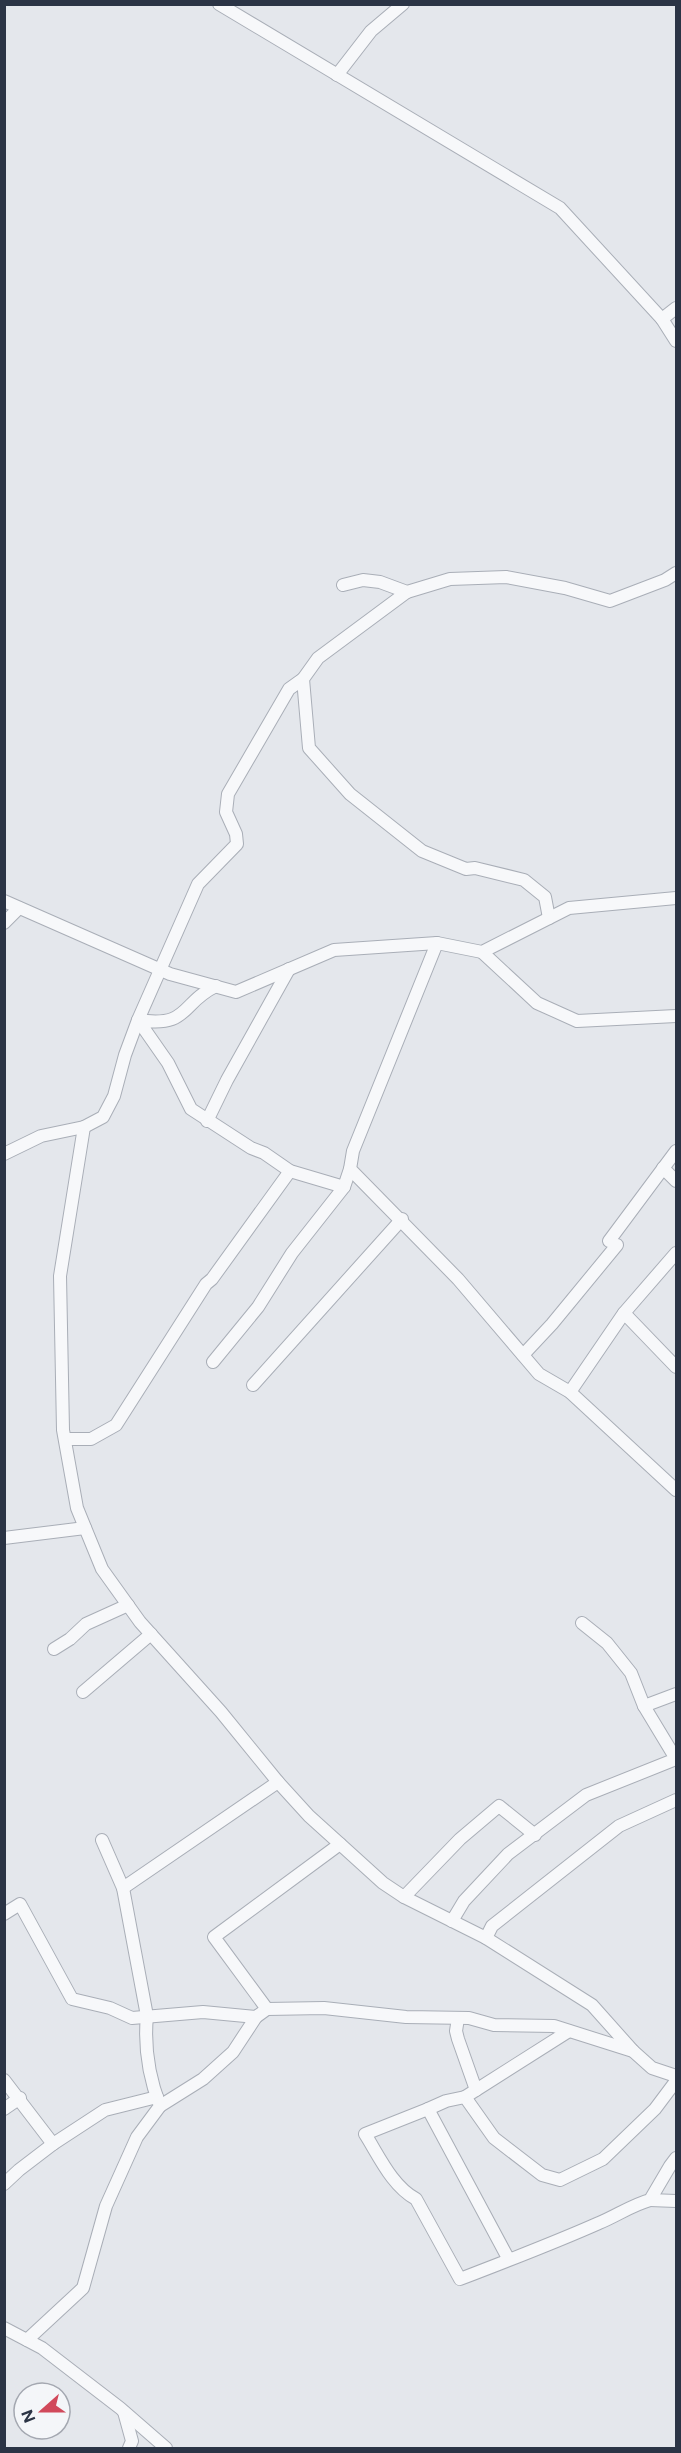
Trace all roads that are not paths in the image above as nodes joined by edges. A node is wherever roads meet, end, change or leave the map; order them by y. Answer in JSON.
{"nodes":[{"id":1,"x":219,"y":4,"type":"edge"},
{"id":2,"x":403,"y":4,"type":"edge"},
{"id":3,"x":337,"y":75,"type":"junction"},
{"id":4,"x":676,"y":308,"type":"edge"},
{"id":5,"x":662,"y":319,"type":"junction"},
{"id":6,"x":676,"y":341,"type":"edge"},
{"id":7,"x":676,"y":573,"type":"edge"},
{"id":8,"x":343,"y":585,"type":"dead end"},
{"id":9,"x":407,"y":592,"type":"junction"},
{"id":10,"x":303,"y":678,"type":"junction"},
{"id":11,"x":676,"y":898,"type":"edge"},
{"id":12,"x":4,"y":901,"type":"edge"},
{"id":13,"x":20,"y":908,"type":"junction"},
{"id":14,"x":549,"y":918,"type":"junction"},
{"id":15,"x":4,"y":923,"type":"edge"},
{"id":16,"x":436,"y":943,"type":"junction"},
{"id":17,"x":482,"y":952,"type":"junction"},
{"id":18,"x":160,"y":969,"type":"junction"},
{"id":19,"x":289,"y":969,"type":"junction"},
{"id":20,"x":216,"y":986,"type":"junction"},
{"id":21,"x":676,"y":1016,"type":"edge"},
{"id":22,"x":138,"y":1020,"type":"junction"},
{"id":23,"x":207,"y":1121,"type":"junction"},
{"id":24,"x":84,"y":1127,"type":"junction"},
{"id":25,"x":676,"y":1151,"type":"edge"},
{"id":26,"x":4,"y":1154,"type":"edge"},
{"id":27,"x":663,"y":1168,"type":"junction"},
{"id":28,"x":350,"y":1169,"type":"junction"},
{"id":29,"x":290,"y":1171,"type":"junction"},
{"id":30,"x":676,"y":1181,"type":"edge"},
{"id":31,"x":344,"y":1187,"type":"junction"},
{"id":32,"x":402,"y":1219,"type":"junction"},
{"id":33,"x":676,"y":1253,"type":"edge"},
{"id":34,"x":624,"y":1313,"type":"junction"},
{"id":35,"x":523,"y":1354,"type":"junction"},
{"id":36,"x":213,"y":1362,"type":"dead end"},
{"id":37,"x":676,"y":1367,"type":"edge"},
{"id":38,"x":253,"y":1385,"type":"dead end"},
{"id":39,"x":570,"y":1392,"type":"junction"},
{"id":40,"x":65,"y":1439,"type":"junction"},
{"id":41,"x":675,"y":1484,"type":"edge"},
{"id":42,"x":85,"y":1528,"type":"junction"},
{"id":43,"x":4,"y":1538,"type":"edge"},
{"id":44,"x":128,"y":1605,"type":"junction"},
{"id":45,"x":582,"y":1623,"type":"dead end"},
{"id":46,"x":151,"y":1634,"type":"junction"},
{"id":47,"x":54,"y":1649,"type":"dead end"},
{"id":48,"x":83,"y":1692,"type":"dead end"},
{"id":49,"x":676,"y":1694,"type":"edge"},
{"id":50,"x":644,"y":1706,"type":"junction"},
{"id":51,"x":278,"y":1782,"type":"junction"},
{"id":52,"x":676,"y":1800,"type":"edge"},
{"id":53,"x":535,"y":1835,"type":"junction"},
{"id":54,"x":102,"y":1840,"type":"dead end"},
{"id":55,"x":340,"y":1844,"type":"junction"},
{"id":56,"x":123,"y":1888,"type":"junction"},
{"id":57,"x":405,"y":1897,"type":"junction"},
{"id":58,"x":4,"y":1914,"type":"edge"},
{"id":59,"x":453,"y":1922,"type":"junction"},
{"id":60,"x":486,"y":1938,"type":"junction"},
{"id":61,"x":267,"y":2009,"type":"junction"},
{"id":62,"x":147,"y":2016,"type":"junction"},
{"id":63,"x":256,"y":2017,"type":"junction"},
{"id":64,"x":458,"y":2018,"type":"junction"},
{"id":65,"x":569,"y":2031,"type":"junction"},
{"id":66,"x":633,"y":2051,"type":"junction"},
{"id":67,"x":676,"y":2076,"type":"edge"},
{"id":68,"x":4,"y":2080,"type":"edge"},
{"id":69,"x":676,"y":2081,"type":"edge"},
{"id":70,"x":477,"y":2090,"type":"junction"},
{"id":71,"x":465,"y":2097,"type":"junction"},
{"id":72,"x":20,"y":2098,"type":"junction"},
{"id":73,"x":159,"y":2101,"type":"junction"},
{"id":74,"x":4,"y":2109,"type":"edge"},
{"id":75,"x":428,"y":2109,"type":"junction"},
{"id":76,"x":53,"y":2144,"type":"junction"},
{"id":77,"x":676,"y":2158,"type":"edge"},
{"id":78,"x":4,"y":2184,"type":"edge"},
{"id":79,"x":650,"y":2200,"type":"junction"},
{"id":80,"x":676,"y":2201,"type":"edge"},
{"id":81,"x":508,"y":2260,"type":"junction"},
{"id":82,"x":4,"y":2328,"type":"edge"},
{"id":83,"x":27,"y":2340,"type":"junction"},
{"id":84,"x":123,"y":2410,"type":"junction"},
{"id":85,"x":129,"y":2448,"type":"edge"},
{"id":86,"x":166,"y":2448,"type":"edge"}],
"edges":[{"from":1,"to":3,"type":"street"},
{"from":2,"to":3,"type":"street"},
{"from":3,"to":5,"type":"street"},
{"from":4,"to":5,"type":"street"},
{"from":5,"to":6,"type":"street"},
{"from":7,"to":9,"type":"street"},
{"from":8,"to":9,"type":"street"},
{"from":9,"to":10,"type":"street"},
{"from":10,"to":14,"type":"street"},
{"from":10,"to":18,"type":"street"},
{"from":11,"to":14,"type":"street"},
{"from":12,"to":13,"type":"street"},
{"from":13,"to":15,"type":"street"},
{"from":13,"to":18,"type":"street"},
{"from":14,"to":17,"type":"street"},
{"from":16,"to":17,"type":"street"},
{"from":16,"to":19,"type":"street"},
{"from":16,"to":28,"type":"street"},
{"from":17,"to":21,"type":"street"},
{"from":18,"to":20,"type":"street"},
{"from":18,"to":22,"type":"street"},
{"from":19,"to":20,"type":"street"},
{"from":19,"to":23,"type":"street"},
{"from":20,"to":22,"type":"street"},
{"from":22,"to":23,"type":"street"},
{"from":22,"to":24,"type":"street"},
{"from":23,"to":29,"type":"street"},
{"from":24,"to":26,"type":"street"},
{"from":24,"to":40,"type":"street"},
{"from":25,"to":27,"type":"street"},
{"from":27,"to":30,"type":"street"},
{"from":27,"to":35,"type":"street"},
{"from":28,"to":31,"type":"street"},
{"from":28,"to":32,"type":"street"},
{"from":29,"to":31,"type":"street"},
{"from":29,"to":40,"type":"street"},
{"from":31,"to":36,"type":"street"},
{"from":32,"to":35,"type":"street"},
{"from":32,"to":38,"type":"street"},
{"from":33,"to":34,"type":"street"},
{"from":34,"to":37,"type":"street"},
{"from":34,"to":39,"type":"street"},
{"from":35,"to":39,"type":"street"},
{"from":39,"to":41,"type":"street"},
{"from":40,"to":42,"type":"street"},
{"from":42,"to":43,"type":"street"},
{"from":42,"to":44,"type":"street"},
{"from":44,"to":46,"type":"street"},
{"from":44,"to":47,"type":"street"},
{"from":45,"to":50,"type":"street"},
{"from":46,"to":48,"type":"street"},
{"from":46,"to":51,"type":"street"},
{"from":49,"to":50,"type":"street"},
{"from":50,"to":53,"type":"street"},
{"from":51,"to":55,"type":"street"},
{"from":51,"to":56,"type":"street"},
{"from":52,"to":60,"type":"street"},
{"from":53,"to":57,"type":"street"},
{"from":53,"to":59,"type":"street"},
{"from":54,"to":56,"type":"street"},
{"from":55,"to":57,"type":"street"},
{"from":55,"to":61,"type":"street"},
{"from":56,"to":62,"type":"street"},
{"from":57,"to":59,"type":"street"},
{"from":58,"to":62,"type":"street"},
{"from":59,"to":60,"type":"street"},
{"from":60,"to":66,"type":"street"},
{"from":61,"to":63,"type":"street"},
{"from":61,"to":64,"type":"street"},
{"from":62,"to":63,"type":"street"},
{"from":62,"to":73,"type":"street"},
{"from":63,"to":73,"type":"street"},
{"from":64,"to":65,"type":"street"},
{"from":64,"to":70,"type":"street"},
{"from":65,"to":66,"type":"street"},
{"from":65,"to":70,"type":"street"},
{"from":66,"to":67,"type":"street"},
{"from":68,"to":72,"type":"street"},
{"from":69,"to":71,"type":"street"},
{"from":70,"to":71,"type":"street"},
{"from":71,"to":75,"type":"street"},
{"from":72,"to":74,"type":"street"},
{"from":72,"to":76,"type":"street"},
{"from":73,"to":76,"type":"street"},
{"from":73,"to":83,"type":"street"},
{"from":75,"to":81,"type":"street"},
{"from":75,"to":81,"type":"street"},
{"from":76,"to":78,"type":"street"},
{"from":77,"to":79,"type":"street"},
{"from":79,"to":80,"type":"street"},
{"from":79,"to":81,"type":"street"},
{"from":82,"to":83,"type":"street"},
{"from":83,"to":84,"type":"street"},
{"from":84,"to":85,"type":"street"},
{"from":84,"to":86,"type":"street"}]}
